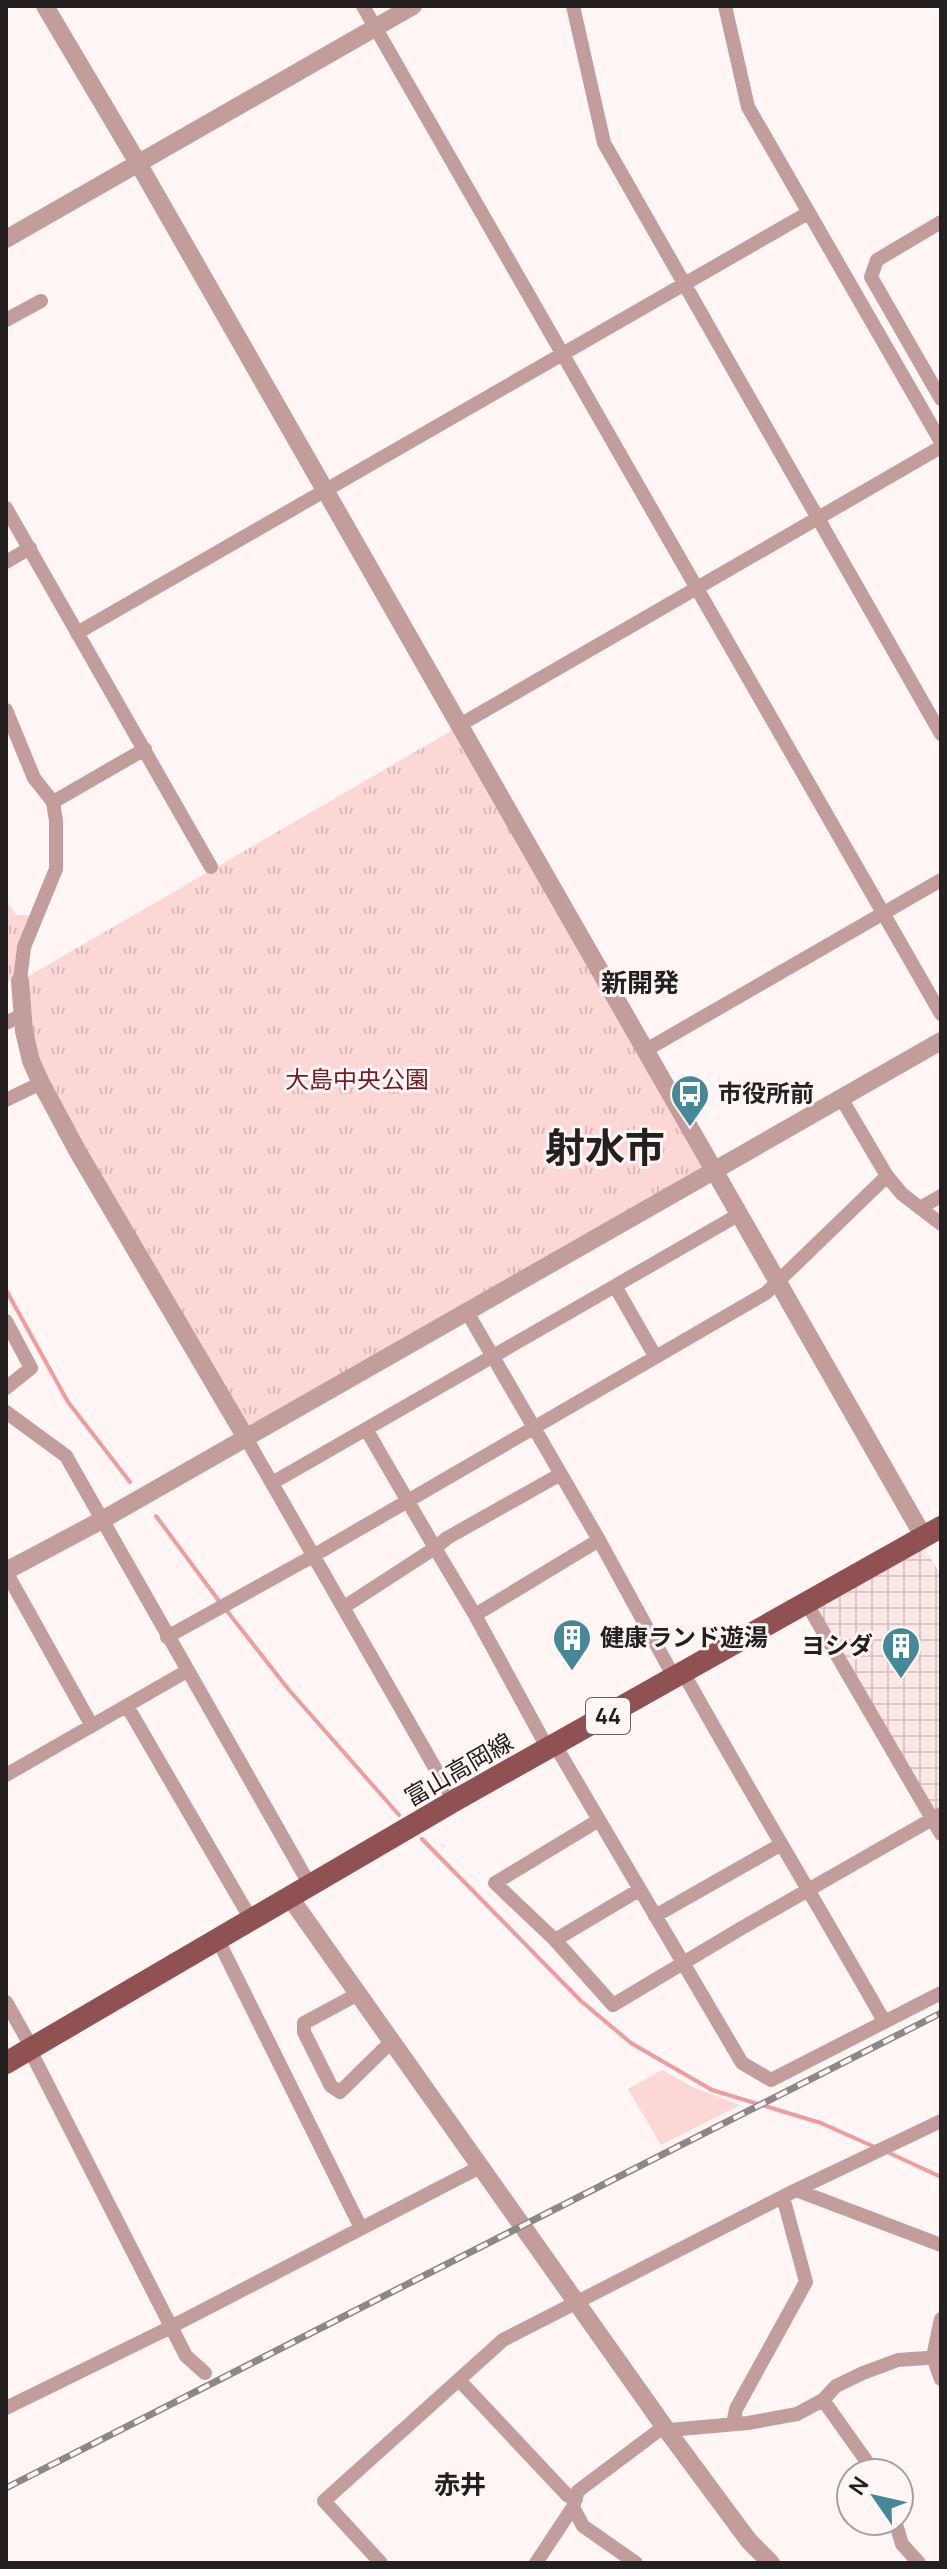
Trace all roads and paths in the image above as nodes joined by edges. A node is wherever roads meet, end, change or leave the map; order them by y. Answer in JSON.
{"nodes":[{"id":1,"x":45,"y":6,"type":"edge"},
{"id":2,"x":363,"y":6,"type":"edge"},
{"id":3,"x":413,"y":6,"type":"edge"},
{"id":4,"x":573,"y":6,"type":"edge"},
{"id":5,"x":725,"y":6,"type":"edge"},
{"id":6,"x":376,"y":28,"type":"junction"},
{"id":7,"x":138,"y":163,"type":"junction"},
{"id":8,"x":808,"y":213,"type":"junction"},
{"id":9,"x":941,"y":222,"type":"edge"},
{"id":10,"x":6,"y":239,"type":"edge"},
{"id":11,"x":685,"y":285,"type":"junction"},
{"id":12,"x":41,"y":301,"type":"dead end"},
{"id":13,"x":6,"y":320,"type":"edge"},
{"id":14,"x":563,"y":355,"type":"junction"},
{"id":15,"x":941,"y":399,"type":"edge"},
{"id":16,"x":941,"y":445,"type":"edge"},
{"id":17,"x":324,"y":493,"type":"junction"},
{"id":18,"x":6,"y":508,"type":"edge"},
{"id":19,"x":818,"y":520,"type":"junction"},
{"id":20,"x":30,"y":548,"type":"junction"},
{"id":21,"x":6,"y":562,"type":"edge"},
{"id":22,"x":697,"y":589,"type":"junction"},
{"id":23,"x":77,"y":633,"type":"junction"},
{"id":24,"x":6,"y":710,"type":"edge"},
{"id":25,"x":458,"y":726,"type":"junction"},
{"id":26,"x":941,"y":734,"type":"edge"},
{"id":27,"x":145,"y":749,"type":"junction"},
{"id":28,"x":53,"y":802,"type":"junction"},
{"id":29,"x":211,"y":867,"type":"dead end"},
{"id":30,"x":941,"y":880,"type":"edge"},
{"id":31,"x":883,"y":914,"type":"junction"},
{"id":32,"x":20,"y":981,"type":"joint"},
{"id":33,"x":941,"y":1014,"type":"edge"},
{"id":34,"x":14,"y":1019,"type":"edge"},
{"id":35,"x":941,"y":1041,"type":"edge"},
{"id":36,"x":646,"y":1050,"type":"junction"},
{"id":37,"x":41,"y":1083,"type":"junction"},
{"id":38,"x":841,"y":1098,"type":"junction"},
{"id":39,"x":6,"y":1100,"type":"edge"},
{"id":40,"x":715,"y":1172,"type":"junction"},
{"id":41,"x":887,"y":1176,"type":"junction"},
{"id":42,"x":941,"y":1196,"type":"edge"},
{"id":43,"x":920,"y":1208,"type":"junction"},
{"id":44,"x":738,"y":1215,"type":"junction"},
{"id":45,"x":941,"y":1224,"type":"edge"},
{"id":46,"x":778,"y":1283,"type":"junction"},
{"id":47,"x":615,"y":1286,"type":"junction"},
{"id":48,"x":467,"y":1312,"type":"junction"},
{"id":49,"x":6,"y":1321,"type":"edge"},
{"id":50,"x":492,"y":1356,"type":"junction"},
{"id":51,"x":655,"y":1356,"type":"junction"},
{"id":52,"x":6,"y":1388,"type":"edge"},
{"id":53,"x":6,"y":1412,"type":"edge"},
{"id":54,"x":532,"y":1428,"type":"junction"},
{"id":55,"x":366,"y":1429,"type":"junction"},
{"id":56,"x":246,"y":1438,"type":"junction"},
{"id":57,"x":559,"y":1475,"type":"junction"},
{"id":58,"x":272,"y":1483,"type":"junction"},
{"id":59,"x":408,"y":1500,"type":"junction"},
{"id":60,"x":102,"y":1520,"type":"junction"},
{"id":61,"x":936,"y":1536,"type":"edge"},
{"id":62,"x":599,"y":1540,"type":"junction"},
{"id":63,"x":435,"y":1548,"type":"junction"},
{"id":64,"x":314,"y":1554,"type":"junction"},
{"id":65,"x":6,"y":1571,"type":"edge"},
{"id":66,"x":807,"y":1604,"type":"junction"},
{"id":67,"x":344,"y":1607,"type":"junction"},
{"id":68,"x":475,"y":1615,"type":"junction"},
{"id":69,"x":167,"y":1637,"type":"junction"},
{"id":70,"x":187,"y":1671,"type":"junction"},
{"id":71,"x":680,"y":1676,"type":"junction"},
{"id":72,"x":127,"y":1706,"type":"junction"},
{"id":73,"x":92,"y":1726,"type":"junction"},
{"id":74,"x":552,"y":1747,"type":"junction"},
{"id":75,"x":6,"y":1775,"type":"edge"},
{"id":76,"x":454,"y":1801,"type":"junction"},
{"id":77,"x":937,"y":1816,"type":"edge"},
{"id":78,"x":599,"y":1820,"type":"junction"},
{"id":79,"x":941,"y":1834,"type":"edge"},
{"id":80,"x":780,"y":1845,"type":"junction"},
{"id":81,"x":311,"y":1887,"type":"junction"},
{"id":82,"x":809,"y":1889,"type":"junction"},
{"id":83,"x":639,"y":1890,"type":"junction"},
{"id":84,"x":291,"y":1899,"type":"junction"},
{"id":85,"x":655,"y":1916,"type":"junction"},
{"id":86,"x":252,"y":1921,"type":"junction"},
{"id":87,"x":218,"y":1940,"type":"junction"},
{"id":88,"x":555,"y":1940,"type":"junction"},
{"id":89,"x":682,"y":1963,"type":"junction"},
{"id":90,"x":941,"y":1993,"type":"edge"},
{"id":91,"x":358,"y":1994,"type":"junction"},
{"id":92,"x":6,"y":2002,"type":"edge"},
{"id":93,"x":884,"y":2021,"type":"junction"},
{"id":94,"x":392,"y":2041,"type":"junction"},
{"id":95,"x":32,"y":2048,"type":"junction"},
{"id":96,"x":6,"y":2063,"type":"edge"},
{"id":97,"x":941,"y":2121,"type":"edge"},
{"id":98,"x":482,"y":2166,"type":"junction"},
{"id":99,"x":790,"y":2194,"type":"junction"},
{"id":100,"x":361,"y":2228,"type":"junction"},
{"id":101,"x":941,"y":2245,"type":"edge"},
{"id":102,"x":577,"y":2302,"type":"junction"},
{"id":103,"x":941,"y":2319,"type":"edge"},
{"id":104,"x":172,"y":2327,"type":"junction"},
{"id":105,"x":937,"y":2358,"type":"edge"},
{"id":106,"x":205,"y":2373,"type":"dead end"},
{"id":107,"x":941,"y":2379,"type":"edge"},
{"id":108,"x":459,"y":2380,"type":"junction"},
{"id":109,"x":823,"y":2400,"type":"junction"},
{"id":110,"x":6,"y":2408,"type":"edge"},
{"id":111,"x":733,"y":2424,"type":"junction"},
{"id":112,"x":666,"y":2429,"type":"junction"},
{"id":113,"x":864,"y":2457,"type":"edge"},
{"id":114,"x":574,"y":2503,"type":"junction"},
{"id":115,"x":900,"y":2537,"type":"edge"},
{"id":116,"x":381,"y":2563,"type":"edge"},
{"id":117,"x":536,"y":2563,"type":"edge"},
{"id":118,"x":636,"y":2563,"type":"edge"},
{"id":119,"x":771,"y":2563,"type":"edge"},
{"id":120,"x":919,"y":2563,"type":"edge"}],
"edges":[{"from":1,"to":7,"type":"street"},
{"from":2,"to":6,"type":"street"},
{"from":3,"to":6,"type":"street"},
{"from":4,"to":11,"type":"street"},
{"from":5,"to":8,"type":"street"},
{"from":6,"to":7,"type":"street"},
{"from":6,"to":14,"type":"street"},
{"from":7,"to":10,"type":"street"},
{"from":7,"to":17,"type":"street"},
{"from":8,"to":11,"type":"street"},
{"from":8,"to":16,"type":"street"},
{"from":9,"to":15,"type":"street"},
{"from":11,"to":14,"type":"street"},
{"from":11,"to":19,"type":"street"},
{"from":12,"to":13,"type":"street"},
{"from":14,"to":17,"type":"street"},
{"from":14,"to":22,"type":"street"},
{"from":16,"to":19,"type":"street"},
{"from":17,"to":23,"type":"street"},
{"from":17,"to":25,"type":"street"},
{"from":18,"to":20,"type":"street"},
{"from":19,"to":22,"type":"street"},
{"from":19,"to":26,"type":"street"},
{"from":20,"to":21,"type":"street"},
{"from":20,"to":23,"type":"street"},
{"from":22,"to":25,"type":"street"},
{"from":22,"to":31,"type":"street"},
{"from":23,"to":27,"type":"street"},
{"from":24,"to":28,"type":"street"},
{"from":25,"to":36,"type":"street"},
{"from":27,"to":28,"type":"street"},
{"from":27,"to":29,"type":"street"},
{"from":28,"to":32,"type":"street"},
{"from":30,"to":31,"type":"street"},
{"from":31,"to":33,"type":"street"},
{"from":31,"to":36,"type":"street"},
{"from":32,"to":34,"type":"street"},
{"from":34,"to":37,"type":"street"},
{"from":35,"to":38,"type":"street"},
{"from":36,"to":40,"type":"street"},
{"from":37,"to":39,"type":"street"},
{"from":37,"to":56,"type":"street"},
{"from":38,"to":40,"type":"street"},
{"from":38,"to":41,"type":"street"},
{"from":40,"to":44,"type":"street"},
{"from":40,"to":48,"type":"street"},
{"from":41,"to":43,"type":"street"},
{"from":41,"to":46,"type":"street"},
{"from":42,"to":43,"type":"street"},
{"from":43,"to":45,"type":"street"},
{"from":44,"to":46,"type":"street"},
{"from":44,"to":47,"type":"street"},
{"from":46,"to":51,"type":"street"},
{"from":46,"to":61,"type":"street"},
{"from":47,"to":50,"type":"street"},
{"from":47,"to":51,"type":"street"},
{"from":48,"to":50,"type":"street"},
{"from":48,"to":56,"type":"street"},
{"from":49,"to":52,"type":"street"},
{"from":50,"to":54,"type":"street"},
{"from":50,"to":55,"type":"street"},
{"from":51,"to":54,"type":"street"},
{"from":53,"to":60,"type":"street"},
{"from":54,"to":57,"type":"street"},
{"from":54,"to":59,"type":"street"},
{"from":55,"to":58,"type":"street"},
{"from":55,"to":59,"type":"street"},
{"from":56,"to":58,"type":"street"},
{"from":56,"to":60,"type":"street"},
{"from":57,"to":62,"type":"street"},
{"from":57,"to":63,"type":"street"},
{"from":58,"to":64,"type":"street"},
{"from":59,"to":63,"type":"street"},
{"from":59,"to":64,"type":"street"},
{"from":60,"to":65,"type":"street"},
{"from":60,"to":69,"type":"street"},
{"from":61,"to":66,"type":"main road","name":"富山高岡線","number":"44"},
{"from":62,"to":68,"type":"street"},
{"from":62,"to":71,"type":"street"},
{"from":63,"to":67,"type":"street"},
{"from":63,"to":68,"type":"street"},
{"from":64,"to":67,"type":"street"},
{"from":64,"to":69,"type":"street"},
{"from":65,"to":73,"type":"street"},
{"from":66,"to":71,"type":"main road","name":"富山高岡線","number":"44"},
{"from":66,"to":77,"type":"street"},
{"from":67,"to":76,"type":"street"},
{"from":68,"to":74,"type":"street"},
{"from":69,"to":70,"type":"street"},
{"from":70,"to":72,"type":"street"},
{"from":70,"to":81,"type":"street"},
{"from":71,"to":74,"type":"main road","name":"富山高岡線","number":"44"},
{"from":71,"to":80,"type":"street"},
{"from":72,"to":73,"type":"street"},
{"from":72,"to":86,"type":"street"},
{"from":73,"to":75,"type":"street"},
{"from":74,"to":76,"type":"main road","name":"富山高岡線","number":"44"},
{"from":74,"to":78,"type":"street"},
{"from":76,"to":81,"type":"main road","name":"富山高岡線","number":"44"},
{"from":77,"to":79,"type":"street"},
{"from":77,"to":82,"type":"street"},
{"from":78,"to":83,"type":"street"},
{"from":78,"to":88,"type":"street"},
{"from":80,"to":82,"type":"street"},
{"from":80,"to":85,"type":"street"},
{"from":81,"to":84,"type":"main road","name":"富山高岡線","number":"44"},
{"from":82,"to":89,"type":"street"},
{"from":82,"to":93,"type":"street"},
{"from":83,"to":85,"type":"street"},
{"from":83,"to":88,"type":"street"},
{"from":84,"to":86,"type":"main road","name":"富山高岡線","number":"44"},
{"from":84,"to":91,"type":"street"},
{"from":85,"to":89,"type":"street"},
{"from":86,"to":87,"type":"main road","name":"富山高岡線","number":"44"},
{"from":87,"to":95,"type":"main road","name":"富山高岡線","number":"44"},
{"from":87,"to":100,"type":"street"},
{"from":88,"to":89,"type":"street"},
{"from":89,"to":93,"type":"street"},
{"from":90,"to":93,"type":"street"},
{"from":91,"to":94,"type":"street"},
{"from":91,"to":94,"type":"street"},
{"from":92,"to":95,"type":"street"},
{"from":94,"to":98,"type":"street"},
{"from":95,"to":96,"type":"main road","name":"富山高岡線","number":"44"},
{"from":95,"to":104,"type":"street"},
{"from":97,"to":99,"type":"street"},
{"from":98,"to":100,"type":"street"},
{"from":98,"to":102,"type":"street"},
{"from":99,"to":101,"type":"street"},
{"from":99,"to":102,"type":"street"},
{"from":99,"to":111,"type":"street"},
{"from":100,"to":104,"type":"street"},
{"from":102,"to":108,"type":"street"},
{"from":102,"to":112,"type":"street"},
{"from":103,"to":105,"type":"street"},
{"from":104,"to":106,"type":"street"},
{"from":104,"to":110,"type":"street"},
{"from":105,"to":107,"type":"street"},
{"from":105,"to":109,"type":"street"},
{"from":108,"to":114,"type":"street"},
{"from":108,"to":116,"type":"street"},
{"from":109,"to":111,"type":"street"},
{"from":109,"to":113,"type":"street"},
{"from":111,"to":112,"type":"street"},
{"from":112,"to":114,"type":"street"},
{"from":112,"to":119,"type":"street"},
{"from":114,"to":117,"type":"street"},
{"from":114,"to":118,"type":"street"},
{"from":115,"to":120,"type":"street"}]}
